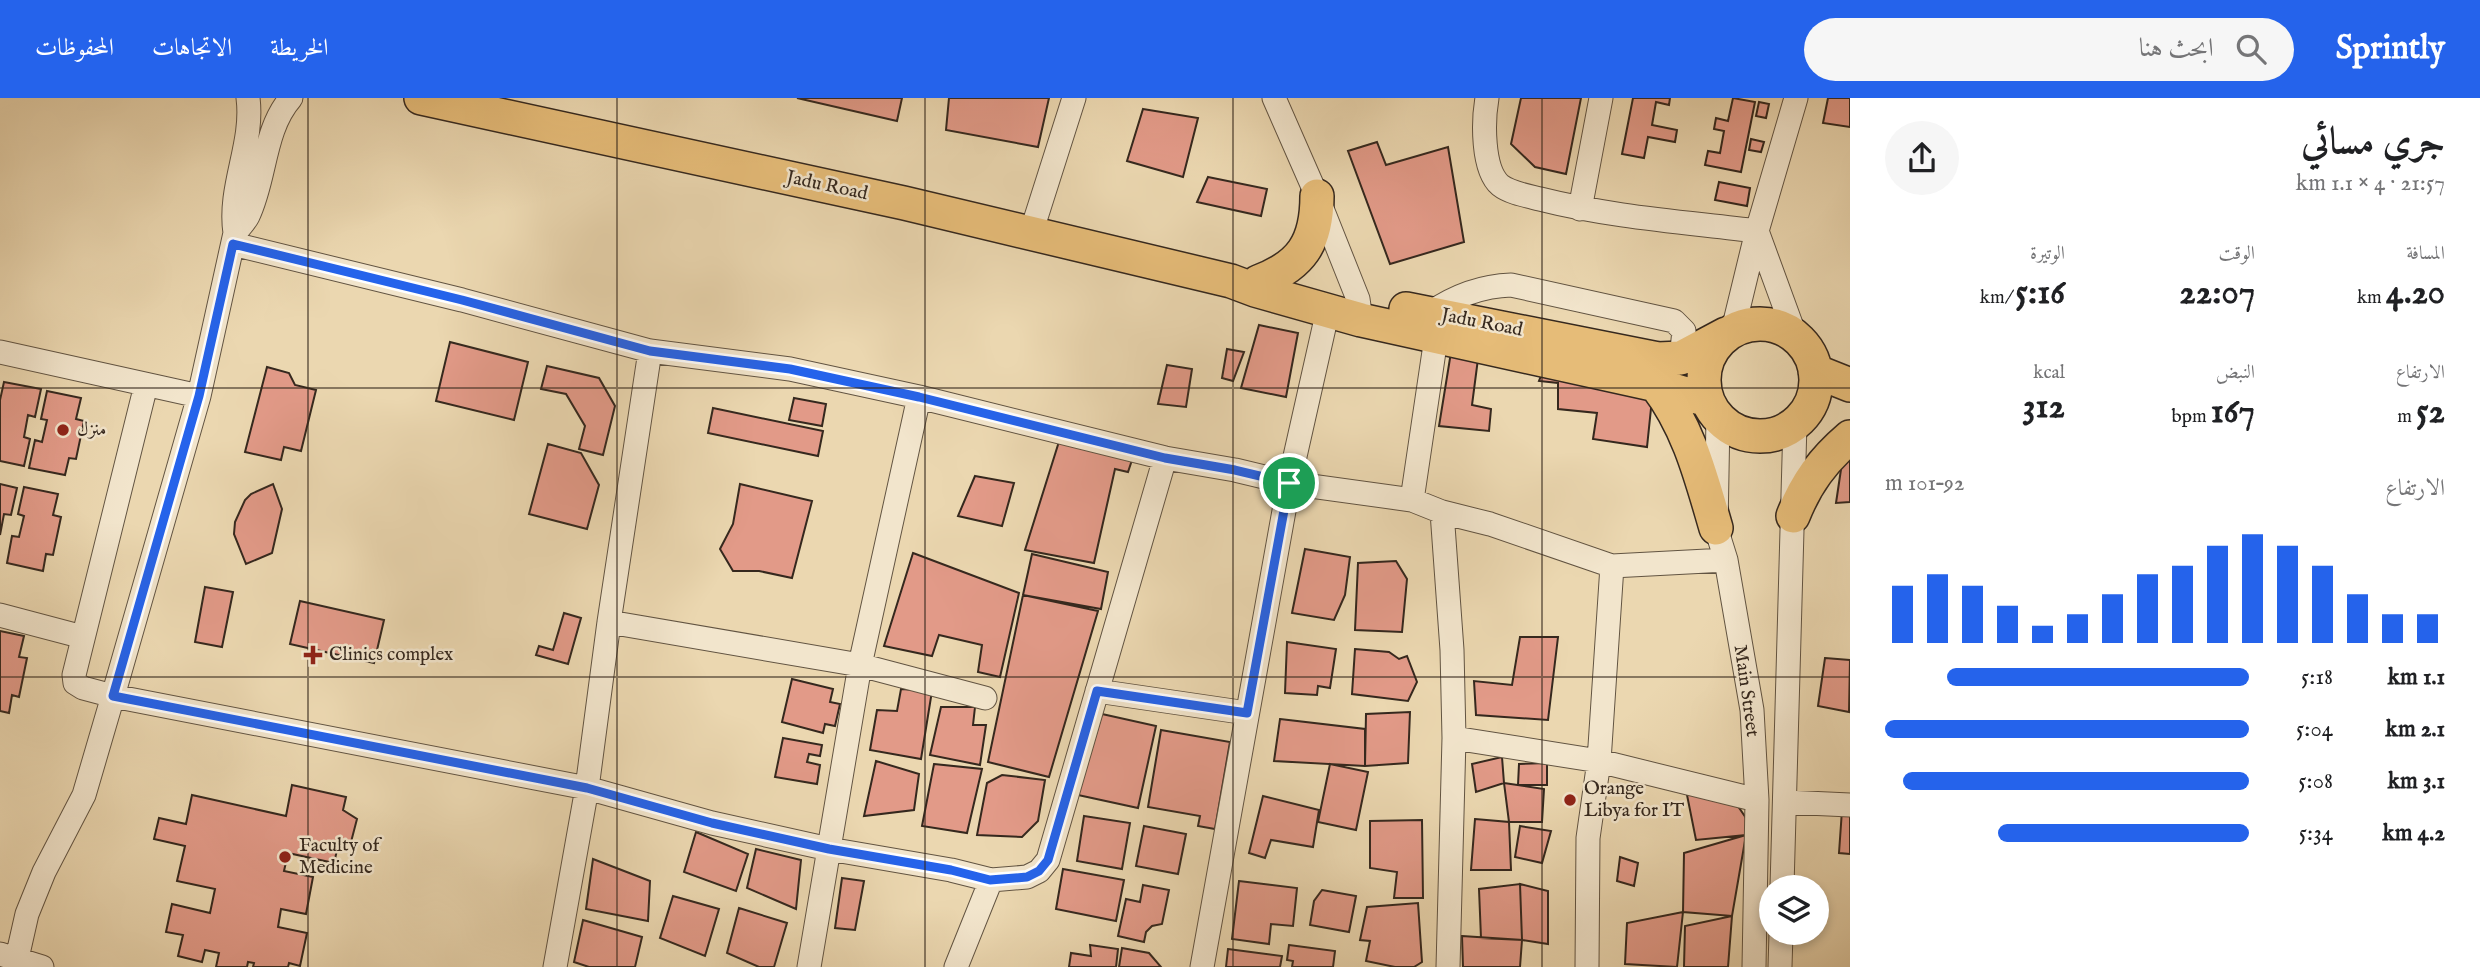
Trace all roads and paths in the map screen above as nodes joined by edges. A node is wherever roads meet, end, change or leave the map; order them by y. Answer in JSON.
{"nodes":[{"id":1,"x":421,"y":98,"type":"edge"},
{"id":2,"x":1074,"y":98,"type":"edge"},
{"id":3,"x":1273,"y":98,"type":"edge"},
{"id":4,"x":1488,"y":98,"type":"edge"},
{"id":5,"x":1601,"y":98,"type":"edge"},
{"id":6,"x":1797,"y":98,"type":"edge"},
{"id":7,"x":266,"y":99,"type":"edge"},
{"id":8,"x":1317,"y":197,"type":"junction"},
{"id":9,"x":1580,"y":209,"type":"junction"},
{"id":10,"x":1757,"y":231,"type":"junction"},
{"id":11,"x":1031,"y":233,"type":"junction"},
{"id":12,"x":234,"y":239,"type":"junction"},
{"id":13,"x":1245,"y":282,"type":"junction"},
{"id":14,"x":1349,"y":310,"type":"junction"},
{"id":15,"x":1433,"y":326,"type":"junction"},
{"id":16,"x":1730,"y":332,"type":"junction"},
{"id":17,"x":1795,"y":335,"type":"junction"},
{"id":18,"x":650,"y":351,"type":"junction"},
{"id":19,"x":0,"y":352,"type":"edge"},
{"id":20,"x":1681,"y":359,"type":"junction"},
{"id":21,"x":1815,"y":371,"type":"junction"},
{"id":22,"x":146,"y":385,"type":"junction"},
{"id":23,"x":1656,"y":385,"type":"junction"},
{"id":24,"x":1850,"y":385,"type":"edge"},
{"id":25,"x":199,"y":396,"type":"junction"},
{"id":26,"x":919,"y":397,"type":"junction"},
{"id":27,"x":1713,"y":409,"type":"junction"},
{"id":28,"x":1798,"y":421,"type":"junction"},
{"id":29,"x":1850,"y":436,"type":"edge"},
{"id":30,"x":1165,"y":458,"type":"junction"},
{"id":31,"x":1289,"y":483,"type":"junction"},
{"id":32,"x":1412,"y":500,"type":"junction"},
{"id":33,"x":1442,"y":512,"type":"junction"},
{"id":34,"x":1793,"y":516,"type":"junction"},
{"id":35,"x":1716,"y":528,"type":"junction"},
{"id":36,"x":1726,"y":560,"type":"junction"},
{"id":37,"x":1612,"y":566,"type":"junction"},
{"id":38,"x":0,"y":615,"type":"edge"},
{"id":39,"x":609,"y":622,"type":"junction"},
{"id":40,"x":83,"y":637,"type":"junction"},
{"id":41,"x":860,"y":665,"type":"junction"},
{"id":42,"x":1097,"y":691,"type":"junction"},
{"id":43,"x":113,"y":696,"type":"junction"},
{"id":44,"x":985,"y":698,"type":"dead end"},
{"id":45,"x":1247,"y":713,"type":"junction"},
{"id":46,"x":1454,"y":738,"type":"junction"},
{"id":47,"x":1599,"y":761,"type":"junction"},
{"id":48,"x":587,"y":788,"type":"junction"},
{"id":49,"x":1757,"y":800,"type":"junction"},
{"id":50,"x":1785,"y":802,"type":"junction"},
{"id":51,"x":1850,"y":805,"type":"edge"},
{"id":52,"x":829,"y":849,"type":"junction"},
{"id":53,"x":1782,"y":875,"type":"edge"},
{"id":54,"x":990,"y":880,"type":"junction"},
{"id":55,"x":26,"y":914,"type":"junction"},
{"id":56,"x":0,"y":939,"type":"edge"},
{"id":57,"x":1781,"y":945,"type":"edge"},
{"id":58,"x":11,"y":960,"type":"edge"},
{"id":59,"x":42,"y":967,"type":"edge"},
{"id":60,"x":555,"y":967,"type":"edge"},
{"id":61,"x":809,"y":967,"type":"edge"},
{"id":62,"x":956,"y":967,"type":"edge"},
{"id":63,"x":1202,"y":967,"type":"edge"},
{"id":64,"x":1448,"y":967,"type":"edge"},
{"id":65,"x":1587,"y":967,"type":"edge"},
{"id":66,"x":1754,"y":967,"type":"edge"},
{"id":67,"x":1780,"y":967,"type":"edge"}],
"edges":[{"from":1,"to":11,"type":"highway","name":"Jadu Road"},
{"from":2,"to":11,"type":"street"},
{"from":3,"to":8,"type":"street"},
{"from":4,"to":9,"type":"street"},
{"from":5,"to":9,"type":"street"},
{"from":6,"to":10,"type":"street"},
{"from":7,"to":12,"type":"street"},
{"from":7,"to":12,"type":"street"},
{"from":8,"to":13,"type":"highway"},
{"from":8,"to":14,"type":"street"},
{"from":9,"to":10,"type":"street"},
{"from":10,"to":16,"type":"street"},
{"from":10,"to":17,"type":"street"},
{"from":11,"to":13,"type":"highway","name":"Jadu Road"},
{"from":12,"to":18,"type":"street"},
{"from":12,"to":25,"type":"street"},
{"from":13,"to":14,"type":"highway","name":"Jadu Road"},
{"from":14,"to":15,"type":"highway","name":"Jadu Road"},
{"from":14,"to":31,"type":"street"},
{"from":15,"to":20,"type":"highway","name":"Jadu Road"},
{"from":15,"to":20,"type":"street"},
{"from":15,"to":23,"type":"highway","name":"Jadu Road"},
{"from":15,"to":32,"type":"street"},
{"from":16,"to":17,"type":"highway"},
{"from":16,"to":20,"type":"highway"},
{"from":16,"to":27,"type":"highway"},
{"from":17,"to":21,"type":"highway"},
{"from":18,"to":26,"type":"street"},
{"from":18,"to":39,"type":"street"},
{"from":19,"to":22,"type":"street"},
{"from":21,"to":24,"type":"highway"},
{"from":21,"to":28,"type":"highway"},
{"from":22,"to":25,"type":"street"},
{"from":22,"to":40,"type":"street"},
{"from":23,"to":27,"type":"highway","name":"Jadu Road"},
{"from":23,"to":35,"type":"highway"},
{"from":25,"to":43,"type":"street"},
{"from":26,"to":30,"type":"street"},
{"from":26,"to":41,"type":"street"},
{"from":27,"to":28,"type":"highway"},
{"from":27,"to":35,"type":"street","name":"Main Street"},
{"from":28,"to":29,"type":"highway"},
{"from":28,"to":34,"type":"street","name":"Main Street"},
{"from":29,"to":34,"type":"highway"},
{"from":30,"to":31,"type":"street"},
{"from":30,"to":42,"type":"street"},
{"from":31,"to":32,"type":"street"},
{"from":31,"to":45,"type":"street"},
{"from":32,"to":33,"type":"street"},
{"from":33,"to":37,"type":"street"},
{"from":33,"to":46,"type":"street"},
{"from":34,"to":50,"type":"street","name":"Main Street"},
{"from":35,"to":36,"type":"street","name":"Main Street"},
{"from":36,"to":37,"type":"street"},
{"from":36,"to":49,"type":"street","name":"Main Street"},
{"from":37,"to":47,"type":"street"},
{"from":38,"to":40,"type":"street"},
{"from":39,"to":41,"type":"street"},
{"from":39,"to":48,"type":"street"},
{"from":40,"to":43,"type":"street"},
{"from":41,"to":44,"type":"street"},
{"from":41,"to":52,"type":"street"},
{"from":42,"to":45,"type":"street"},
{"from":42,"to":54,"type":"street"},
{"from":43,"to":48,"type":"street"},
{"from":43,"to":55,"type":"street"},
{"from":45,"to":63,"type":"street"},
{"from":46,"to":47,"type":"street"},
{"from":46,"to":64,"type":"street"},
{"from":47,"to":49,"type":"street"},
{"from":47,"to":65,"type":"street"},
{"from":48,"to":52,"type":"street"},
{"from":48,"to":60,"type":"street"},
{"from":49,"to":66,"type":"street","name":"Main Street"},
{"from":50,"to":51,"type":"street"},
{"from":50,"to":53,"type":"street","name":"Main Street"},
{"from":52,"to":54,"type":"street"},
{"from":52,"to":61,"type":"street"},
{"from":54,"to":62,"type":"street"},
{"from":55,"to":56,"type":"street"},
{"from":55,"to":58,"type":"street"},
{"from":57,"to":67,"type":"street"},
{"from":58,"to":59,"type":"street"}]}
